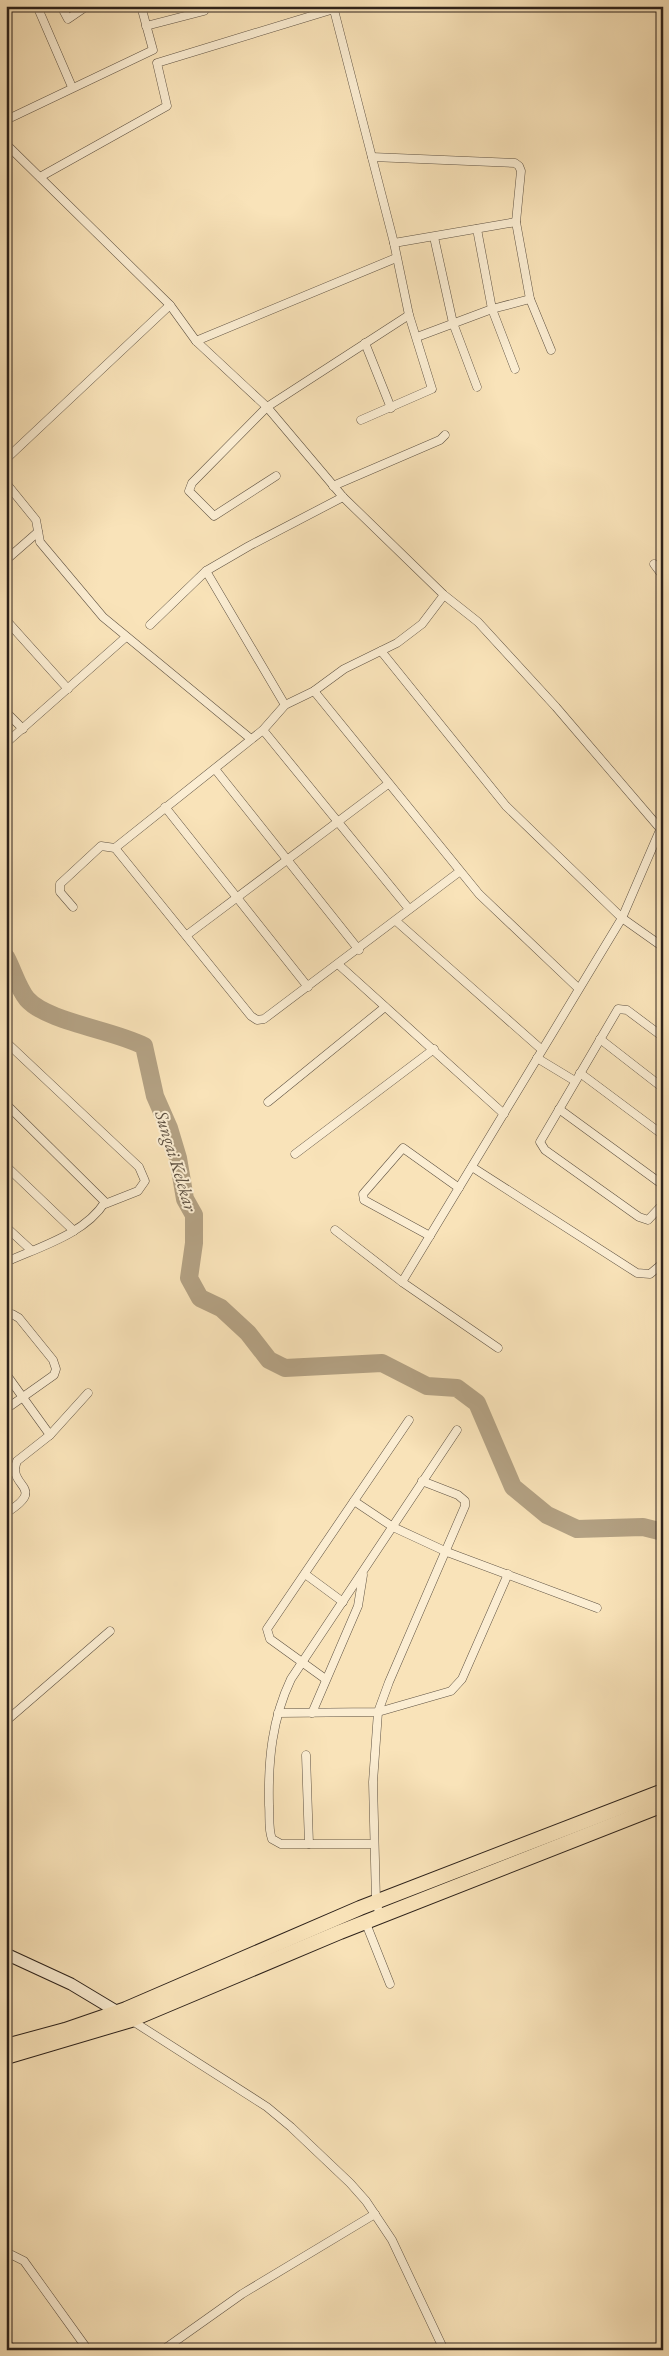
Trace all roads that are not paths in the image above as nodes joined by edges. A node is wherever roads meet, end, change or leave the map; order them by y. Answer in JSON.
{"nodes":[{"id":1,"x":61,"y":6,"type":"edge"},
{"id":2,"x":87,"y":6,"type":"edge"},
{"id":3,"x":141,"y":6,"type":"edge"},
{"id":4,"x":203,"y":6,"type":"edge"},
{"id":5,"x":38,"y":7,"type":"edge"},
{"id":6,"x":333,"y":8,"type":"edge"},
{"id":7,"x":146,"y":26,"type":"junction"},
{"id":8,"x":153,"y":50,"type":"junction"},
{"id":9,"x":157,"y":64,"type":"junction"},
{"id":10,"x":72,"y":87,"type":"junction"},
{"id":11,"x":6,"y":120,"type":"edge"},
{"id":12,"x":6,"y":144,"type":"edge"},
{"id":13,"x":372,"y":157,"type":"junction"},
{"id":14,"x":40,"y":177,"type":"junction"},
{"id":15,"x":516,"y":222,"type":"junction"},
{"id":16,"x":477,"y":229,"type":"junction"},
{"id":17,"x":434,"y":237,"type":"junction"},
{"id":18,"x":394,"y":243,"type":"junction"},
{"id":19,"x":396,"y":258,"type":"junction"},
{"id":20,"x":530,"y":299,"type":"junction"},
{"id":21,"x":170,"y":306,"type":"junction"},
{"id":22,"x":492,"y":309,"type":"junction"},
{"id":23,"x":409,"y":315,"type":"junction"},
{"id":24,"x":453,"y":323,"type":"junction"},
{"id":25,"x":417,"y":337,"type":"junction"},
{"id":26,"x":196,"y":341,"type":"junction"},
{"id":27,"x":365,"y":344,"type":"junction"},
{"id":28,"x":550,"y":350,"type":"dead end"},
{"id":29,"x":516,"y":368,"type":"dead end"},
{"id":30,"x":478,"y":387,"type":"dead end"},
{"id":31,"x":267,"y":407,"type":"junction"},
{"id":32,"x":391,"y":408,"type":"junction"},
{"id":33,"x":361,"y":420,"type":"dead end"},
{"id":34,"x":445,"y":435,"type":"dead end"},
{"id":35,"x":6,"y":459,"type":"edge"},
{"id":36,"x":276,"y":476,"type":"dead end"},
{"id":37,"x":6,"y":483,"type":"edge"},
{"id":38,"x":333,"y":486,"type":"junction"},
{"id":39,"x":343,"y":497,"type":"junction"},
{"id":40,"x":38,"y":532,"type":"junction"},
{"id":41,"x":6,"y":560,"type":"edge"},
{"id":42,"x":654,"y":564,"type":"dead end"},
{"id":43,"x":206,"y":571,"type":"junction"},
{"id":44,"x":663,"y":576,"type":"edge"},
{"id":45,"x":444,"y":595,"type":"junction"},
{"id":46,"x":6,"y":620,"type":"edge"},
{"id":47,"x":150,"y":625,"type":"dead end"},
{"id":48,"x":126,"y":637,"type":"junction"},
{"id":49,"x":381,"y":651,"type":"junction"},
{"id":50,"x":68,"y":689,"type":"junction"},
{"id":51,"x":314,"y":691,"type":"junction"},
{"id":52,"x":285,"y":705,"type":"junction"},
{"id":53,"x":6,"y":712,"type":"edge"},
{"id":54,"x":23,"y":729,"type":"junction"},
{"id":55,"x":263,"y":730,"type":"junction"},
{"id":56,"x":251,"y":739,"type":"junction"},
{"id":57,"x":6,"y":744,"type":"edge"},
{"id":58,"x":215,"y":769,"type":"junction"},
{"id":59,"x":388,"y":784,"type":"junction"},
{"id":60,"x":165,"y":807,"type":"junction"},
{"id":61,"x":338,"y":819,"type":"junction"},
{"id":62,"x":662,"y":828,"type":"edge"},
{"id":63,"x":115,"y":848,"type":"junction"},
{"id":64,"x":286,"y":859,"type":"junction"},
{"id":65,"x":460,"y":872,"type":"junction"},
{"id":66,"x":237,"y":897,"type":"junction"},
{"id":67,"x":73,"y":907,"type":"dead end"},
{"id":68,"x":409,"y":909,"type":"junction"},
{"id":69,"x":622,"y":918,"type":"junction"},
{"id":70,"x":396,"y":921,"type":"junction"},
{"id":71,"x":187,"y":935,"type":"junction"},
{"id":72,"x":663,"y":947,"type":"edge"},
{"id":73,"x":359,"y":950,"type":"junction"},
{"id":74,"x":339,"y":965,"type":"junction"},
{"id":75,"x":308,"y":987,"type":"junction"},
{"id":76,"x":578,"y":988,"type":"junction"},
{"id":77,"x":386,"y":1007,"type":"junction"},
{"id":78,"x":663,"y":1037,"type":"edge"},
{"id":79,"x":600,"y":1039,"type":"junction"},
{"id":80,"x":6,"y":1042,"type":"edge"},
{"id":81,"x":434,"y":1050,"type":"junction"},
{"id":82,"x":541,"y":1050,"type":"junction"},
{"id":83,"x":537,"y":1058,"type":"junction"},
{"id":84,"x":580,"y":1073,"type":"junction"},
{"id":85,"x":575,"y":1081,"type":"junction"},
{"id":86,"x":663,"y":1088,"type":"edge"},
{"id":87,"x":268,"y":1102,"type":"dead end"},
{"id":88,"x":6,"y":1104,"type":"edge"},
{"id":89,"x":559,"y":1109,"type":"junction"},
{"id":90,"x":504,"y":1114,"type":"junction"},
{"id":91,"x":663,"y":1136,"type":"edge"},
{"id":92,"x":294,"y":1154,"type":"dead end"},
{"id":93,"x":6,"y":1166,"type":"edge"},
{"id":94,"x":472,"y":1167,"type":"junction"},
{"id":95,"x":663,"y":1185,"type":"edge"},
{"id":96,"x":460,"y":1188,"type":"junction"},
{"id":97,"x":105,"y":1204,"type":"junction"},
{"id":98,"x":663,"y":1204,"type":"edge"},
{"id":99,"x":6,"y":1227,"type":"edge"},
{"id":100,"x":335,"y":1230,"type":"dead end"},
{"id":101,"x":74,"y":1231,"type":"junction"},
{"id":102,"x":430,"y":1236,"type":"junction"},
{"id":103,"x":31,"y":1250,"type":"junction"},
{"id":104,"x":6,"y":1262,"type":"edge"},
{"id":105,"x":663,"y":1263,"type":"edge"},
{"id":106,"x":402,"y":1282,"type":"junction"},
{"id":107,"x":6,"y":1314,"type":"edge"},
{"id":108,"x":498,"y":1348,"type":"dead end"},
{"id":109,"x":6,"y":1374,"type":"edge"},
{"id":110,"x":88,"y":1393,"type":"dead end"},
{"id":111,"x":24,"y":1397,"type":"junction"},
{"id":112,"x":6,"y":1409,"type":"edge"},
{"id":113,"x":409,"y":1420,"type":"dead end"},
{"id":114,"x":457,"y":1430,"type":"dead end"},
{"id":115,"x":50,"y":1435,"type":"junction"},
{"id":116,"x":422,"y":1481,"type":"junction"},
{"id":117,"x":354,"y":1501,"type":"junction"},
{"id":118,"x":6,"y":1513,"type":"edge"},
{"id":119,"x":393,"y":1527,"type":"junction"},
{"id":120,"x":446,"y":1552,"type":"junction"},
{"id":121,"x":305,"y":1574,"type":"junction"},
{"id":122,"x":363,"y":1574,"type":"junction"},
{"id":123,"x":508,"y":1574,"type":"junction"},
{"id":124,"x":343,"y":1602,"type":"junction"},
{"id":125,"x":597,"y":1608,"type":"dead end"},
{"id":126,"x":110,"y":1632,"type":"dead end"},
{"id":127,"x":301,"y":1662,"type":"junction"},
{"id":128,"x":324,"y":1678,"type":"junction"},
{"id":129,"x":378,"y":1712,"type":"junction"},
{"id":130,"x":278,"y":1713,"type":"junction"},
{"id":131,"x":312,"y":1713,"type":"junction"},
{"id":132,"x":6,"y":1721,"type":"edge"},
{"id":133,"x":306,"y":1755,"type":"dead end"},
{"id":134,"x":663,"y":1791,"type":"edge"},
{"id":135,"x":663,"y":1805,"type":"edge"},
{"id":136,"x":535,"y":1841,"type":"junction"},
{"id":137,"x":309,"y":1844,"type":"junction"},
{"id":138,"x":374,"y":1844,"type":"junction"},
{"id":139,"x":541,"y":1854,"type":"junction"},
{"id":140,"x":376,"y":1902,"type":"junction"},
{"id":141,"x":360,"y":1908,"type":"junction"},
{"id":142,"x":380,"y":1916,"type":"junction"},
{"id":143,"x":366,"y":1921,"type":"junction"},
{"id":144,"x":6,"y":1954,"type":"edge"},
{"id":145,"x":390,"y":1984,"type":"dead end"},
{"id":146,"x":116,"y":2012,"type":"junction"},
{"id":147,"x":131,"y":2020,"type":"junction"},
{"id":148,"x":6,"y":2046,"type":"edge"},
{"id":149,"x":6,"y":2057,"type":"edge"},
{"id":150,"x":375,"y":2214,"type":"junction"},
{"id":151,"x":6,"y":2252,"type":"edge"},
{"id":152,"x":6,"y":2342,"type":"edge"},
{"id":153,"x":12,"y":2350,"type":"edge"},
{"id":154,"x":88,"y":2350,"type":"edge"},
{"id":155,"x":163,"y":2350,"type":"edge"},
{"id":156,"x":444,"y":2350,"type":"edge"}],
"edges":[{"from":1,"to":2,"type":"street"},
{"from":3,"to":7,"type":"street"},
{"from":4,"to":7,"type":"street"},
{"from":5,"to":10,"type":"street"},
{"from":6,"to":9,"type":"street"},
{"from":6,"to":13,"type":"street"},
{"from":7,"to":8,"type":"street"},
{"from":8,"to":9,"type":"street"},
{"from":8,"to":10,"type":"street"},
{"from":9,"to":14,"type":"street"},
{"from":10,"to":11,"type":"street"},
{"from":12,"to":14,"type":"street"},
{"from":13,"to":15,"type":"street"},
{"from":13,"to":18,"type":"street"},
{"from":14,"to":21,"type":"street"},
{"from":15,"to":16,"type":"street"},
{"from":15,"to":20,"type":"street"},
{"from":16,"to":17,"type":"street"},
{"from":16,"to":22,"type":"street"},
{"from":17,"to":18,"type":"street"},
{"from":17,"to":24,"type":"street"},
{"from":18,"to":19,"type":"street"},
{"from":19,"to":23,"type":"street"},
{"from":19,"to":26,"type":"street"},
{"from":20,"to":22,"type":"street"},
{"from":20,"to":28,"type":"street"},
{"from":21,"to":26,"type":"street"},
{"from":21,"to":35,"type":"street"},
{"from":22,"to":24,"type":"street"},
{"from":22,"to":29,"type":"street"},
{"from":23,"to":25,"type":"street"},
{"from":23,"to":27,"type":"street"},
{"from":24,"to":25,"type":"street"},
{"from":24,"to":30,"type":"street"},
{"from":25,"to":32,"type":"street"},
{"from":26,"to":31,"type":"street"},
{"from":27,"to":31,"type":"street"},
{"from":27,"to":32,"type":"street"},
{"from":31,"to":36,"type":"street"},
{"from":31,"to":38,"type":"street"},
{"from":32,"to":33,"type":"street"},
{"from":34,"to":38,"type":"street"},
{"from":37,"to":40,"type":"street"},
{"from":38,"to":39,"type":"street"},
{"from":39,"to":43,"type":"street"},
{"from":39,"to":45,"type":"street"},
{"from":40,"to":41,"type":"street"},
{"from":40,"to":48,"type":"street"},
{"from":42,"to":44,"type":"street"},
{"from":43,"to":47,"type":"street"},
{"from":43,"to":52,"type":"street"},
{"from":45,"to":49,"type":"street"},
{"from":45,"to":62,"type":"street"},
{"from":46,"to":50,"type":"street"},
{"from":48,"to":50,"type":"street"},
{"from":48,"to":56,"type":"street"},
{"from":49,"to":51,"type":"street"},
{"from":49,"to":69,"type":"street"},
{"from":50,"to":54,"type":"street"},
{"from":51,"to":52,"type":"street"},
{"from":51,"to":59,"type":"street"},
{"from":52,"to":55,"type":"street"},
{"from":53,"to":54,"type":"street"},
{"from":54,"to":57,"type":"street"},
{"from":55,"to":56,"type":"street"},
{"from":55,"to":61,"type":"street"},
{"from":56,"to":58,"type":"street"},
{"from":58,"to":60,"type":"street"},
{"from":58,"to":64,"type":"street"},
{"from":59,"to":61,"type":"street"},
{"from":59,"to":65,"type":"street"},
{"from":60,"to":63,"type":"street"},
{"from":60,"to":66,"type":"street"},
{"from":61,"to":64,"type":"street"},
{"from":61,"to":68,"type":"street"},
{"from":62,"to":69,"type":"street"},
{"from":63,"to":67,"type":"street"},
{"from":63,"to":71,"type":"street"},
{"from":64,"to":66,"type":"street"},
{"from":64,"to":73,"type":"street"},
{"from":65,"to":68,"type":"street"},
{"from":65,"to":76,"type":"street"},
{"from":66,"to":71,"type":"street"},
{"from":66,"to":75,"type":"street"},
{"from":68,"to":70,"type":"street"},
{"from":69,"to":72,"type":"street"},
{"from":69,"to":76,"type":"street"},
{"from":70,"to":73,"type":"street"},
{"from":70,"to":82,"type":"street"},
{"from":71,"to":75,"type":"street"},
{"from":73,"to":74,"type":"street"},
{"from":74,"to":75,"type":"street"},
{"from":74,"to":77,"type":"street"},
{"from":76,"to":82,"type":"street"},
{"from":77,"to":81,"type":"street"},
{"from":77,"to":87,"type":"street"},
{"from":78,"to":79,"type":"street"},
{"from":79,"to":84,"type":"street"},
{"from":79,"to":86,"type":"street"},
{"from":80,"to":97,"type":"street"},
{"from":81,"to":90,"type":"street"},
{"from":81,"to":92,"type":"street"},
{"from":82,"to":83,"type":"street"},
{"from":83,"to":85,"type":"street"},
{"from":83,"to":90,"type":"street"},
{"from":84,"to":85,"type":"street"},
{"from":84,"to":91,"type":"street"},
{"from":85,"to":89,"type":"street"},
{"from":88,"to":97,"type":"street"},
{"from":89,"to":95,"type":"street"},
{"from":89,"to":98,"type":"street"},
{"from":90,"to":94,"type":"street"},
{"from":93,"to":101,"type":"street"},
{"from":94,"to":96,"type":"street"},
{"from":94,"to":105,"type":"street"},
{"from":96,"to":102,"type":"street"},
{"from":96,"to":102,"type":"street"},
{"from":97,"to":101,"type":"street"},
{"from":99,"to":103,"type":"street"},
{"from":100,"to":106,"type":"street"},
{"from":101,"to":103,"type":"street"},
{"from":102,"to":106,"type":"street"},
{"from":103,"to":104,"type":"street"},
{"from":106,"to":108,"type":"street"},
{"from":107,"to":111,"type":"street"},
{"from":109,"to":111,"type":"street"},
{"from":110,"to":115,"type":"street"},
{"from":111,"to":112,"type":"street"},
{"from":111,"to":115,"type":"street"},
{"from":113,"to":117,"type":"street"},
{"from":114,"to":116,"type":"street"},
{"from":115,"to":118,"type":"street"},
{"from":116,"to":119,"type":"street"},
{"from":116,"to":120,"type":"street"},
{"from":117,"to":119,"type":"street"},
{"from":117,"to":121,"type":"street"},
{"from":119,"to":120,"type":"street"},
{"from":119,"to":122,"type":"street"},
{"from":120,"to":123,"type":"street"},
{"from":120,"to":129,"type":"street"},
{"from":121,"to":124,"type":"street"},
{"from":121,"to":127,"type":"street"},
{"from":122,"to":124,"type":"street"},
{"from":122,"to":128,"type":"street"},
{"from":123,"to":125,"type":"street"},
{"from":123,"to":129,"type":"street"},
{"from":124,"to":127,"type":"street"},
{"from":126,"to":132,"type":"street"},
{"from":127,"to":128,"type":"street"},
{"from":127,"to":130,"type":"street"},
{"from":128,"to":131,"type":"street"},
{"from":129,"to":131,"type":"street"},
{"from":129,"to":138,"type":"street"},
{"from":130,"to":131,"type":"street"},
{"from":130,"to":137,"type":"street"},
{"from":133,"to":137,"type":"street"},
{"from":134,"to":136,"type":"highway"},
{"from":135,"to":139,"type":"highway"},
{"from":136,"to":139,"type":"highway"},
{"from":136,"to":140,"type":"highway"},
{"from":137,"to":138,"type":"street"},
{"from":138,"to":140,"type":"street"},
{"from":139,"to":142,"type":"highway"},
{"from":140,"to":141,"type":"highway"},
{"from":140,"to":142,"type":"street"},
{"from":141,"to":143,"type":"street"},
{"from":141,"to":146,"type":"highway"},
{"from":142,"to":143,"type":"highway"},
{"from":143,"to":145,"type":"street"},
{"from":143,"to":147,"type":"highway"},
{"from":144,"to":146,"type":"street"},
{"from":146,"to":147,"type":"street"},
{"from":146,"to":148,"type":"highway"},
{"from":147,"to":149,"type":"highway"},
{"from":147,"to":150,"type":"street"},
{"from":150,"to":155,"type":"street"},
{"from":150,"to":156,"type":"street"},
{"from":151,"to":154,"type":"street"},
{"from":152,"to":153,"type":"street"}]}
